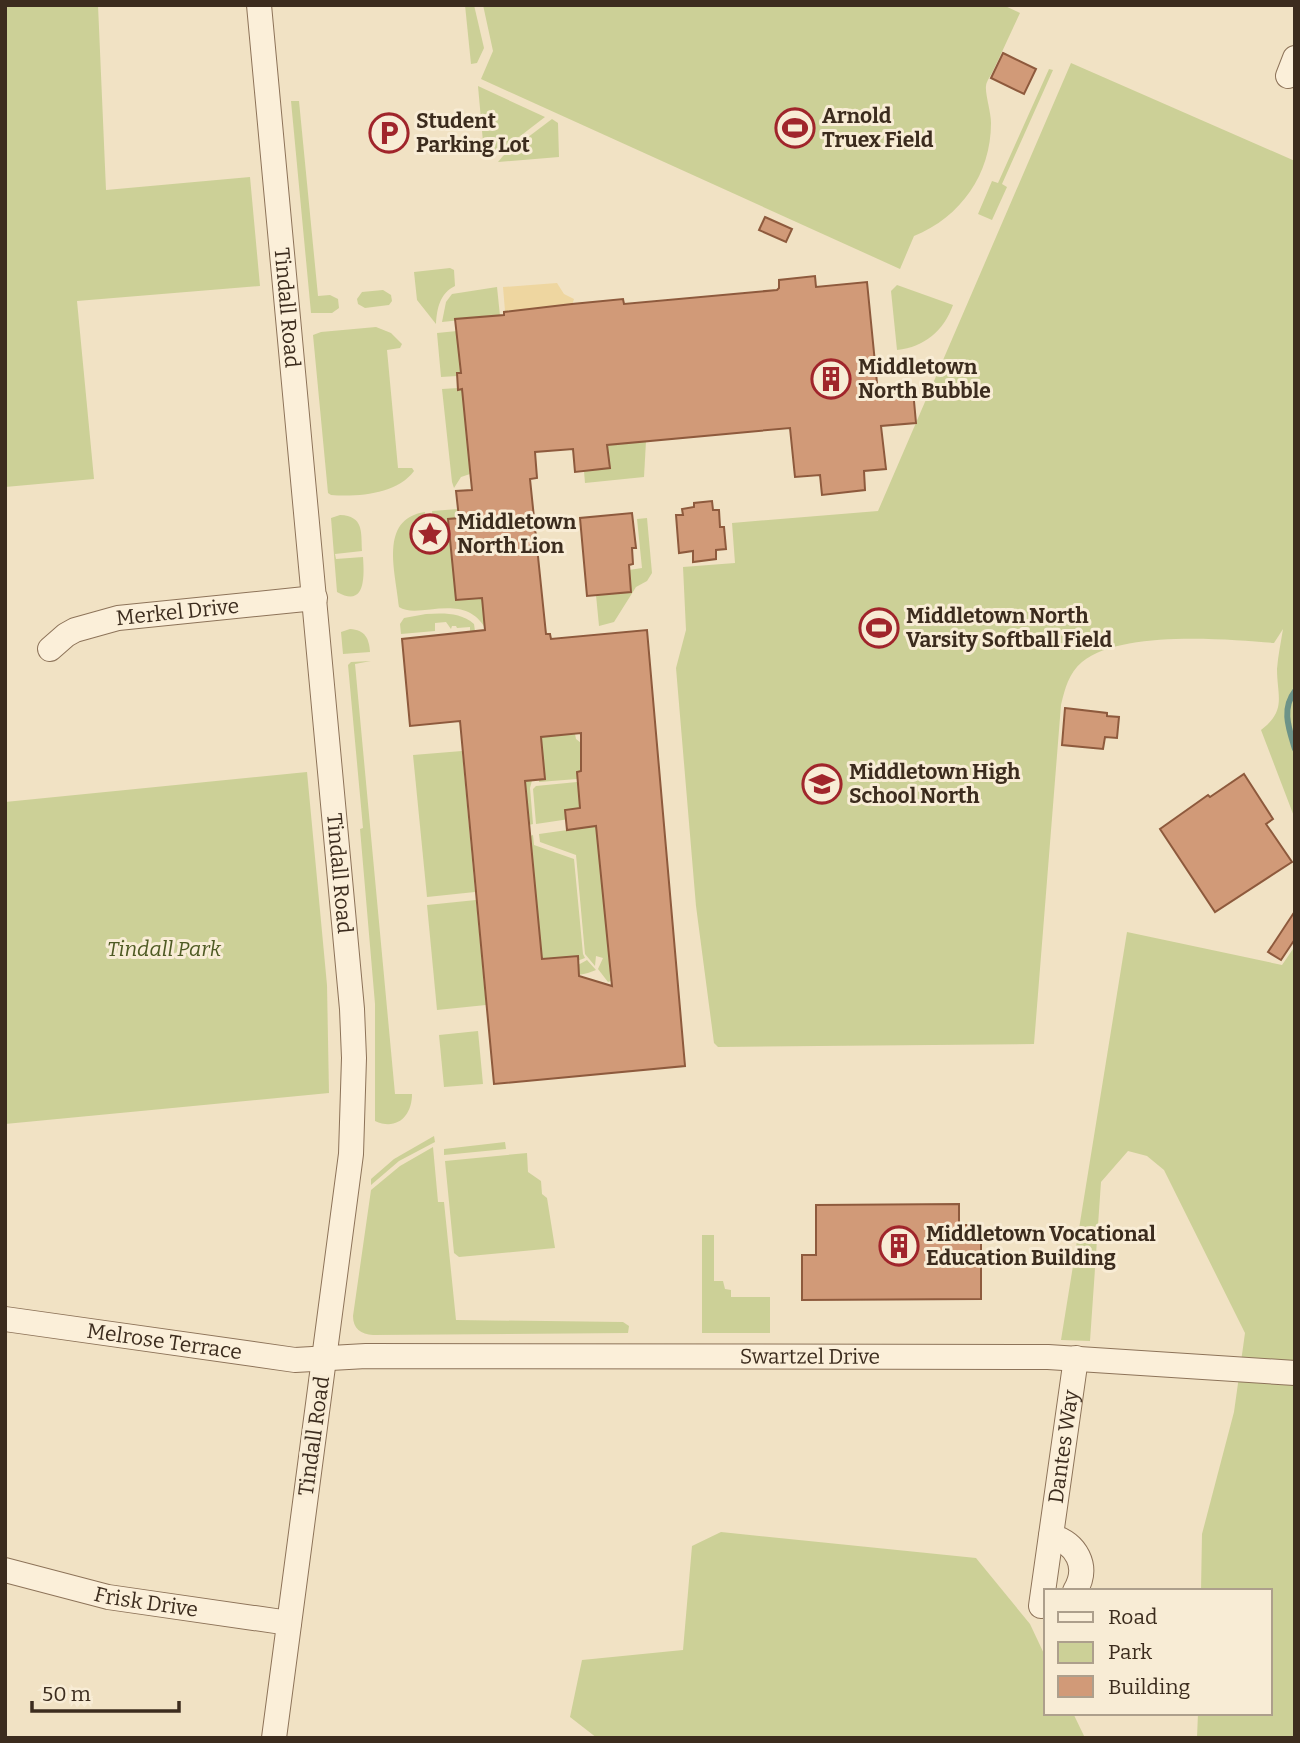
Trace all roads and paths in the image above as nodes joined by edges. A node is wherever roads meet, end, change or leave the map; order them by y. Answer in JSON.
{"nodes":[{"id":1,"x":259,"y":5,"type":"edge"},
{"id":2,"x":315,"y":598,"type":"junction"},
{"id":3,"x":50,"y":649,"type":"dead end"},
{"id":4,"x":5,"y":1319,"type":"edge"},
{"id":5,"x":1076,"y":1358,"type":"junction"},
{"id":6,"x":325,"y":1359,"type":"junction"},
{"id":7,"x":1295,"y":1373,"type":"edge"},
{"id":8,"x":1051,"y":1536,"type":"junction"},
{"id":9,"x":5,"y":1570,"type":"edge"},
{"id":10,"x":1076,"y":1589,"type":"edge"},
{"id":11,"x":1044,"y":1605,"type":"edge"},
{"id":12,"x":289,"y":1623,"type":"junction"},
{"id":13,"x":274,"y":1738,"type":"edge"}],
"edges":[{"from":1,"to":2,"type":"street","name":"Tindall Road"},
{"from":2,"to":3,"type":"street","name":"Merkel Drive"},
{"from":2,"to":6,"type":"street","name":"Tindall Road"},
{"from":4,"to":6,"type":"street","name":"Melrose Terrace"},
{"from":5,"to":6,"type":"street","name":"Swartzel Drive"},
{"from":5,"to":7,"type":"street","name":"Swartzel Drive"},
{"from":5,"to":8,"type":"street","name":"Dantes Way"},
{"from":6,"to":12,"type":"street","name":"Tindall Road"},
{"from":8,"to":10,"type":"street"},
{"from":8,"to":11,"type":"street","name":"Dantes Way"},
{"from":9,"to":12,"type":"street","name":"Frisk Drive"},
{"from":12,"to":13,"type":"street","name":"Tindall Road"}]}
